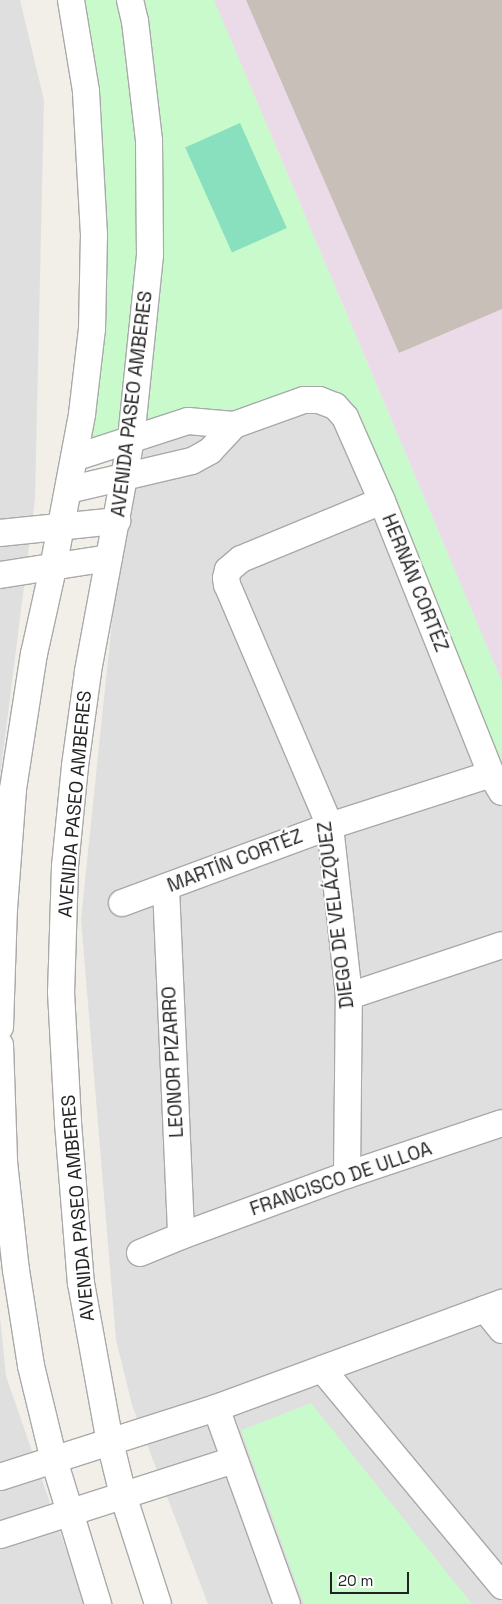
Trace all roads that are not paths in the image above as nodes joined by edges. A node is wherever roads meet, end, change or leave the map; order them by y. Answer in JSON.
{"nodes":[{"id":1,"x":71,"y":0,"type":"edge"},
{"id":2,"x":130,"y":0,"type":"edge"},
{"id":3,"x":234,"y":425,"type":"junction"},
{"id":4,"x":131,"y":439,"type":"junction"},
{"id":5,"x":74,"y":458,"type":"junction"},
{"id":6,"x":125,"y":477,"type":"junction"},
{"id":7,"x":68,"y":490,"type":"junction"},
{"id":8,"x":382,"y":501,"type":"junction"},
{"id":9,"x":117,"y":521,"type":"junction"},
{"id":10,"x":61,"y":527,"type":"junction"},
{"id":11,"x":0,"y":533,"type":"edge"},
{"id":12,"x":109,"y":558,"type":"junction"},
{"id":13,"x":53,"y":568,"type":"junction"},
{"id":14,"x":0,"y":575,"type":"edge"},
{"id":15,"x":497,"y":783,"type":"edge"},
{"id":16,"x":330,"y":826,"type":"junction"},
{"id":17,"x":166,"y":888,"type":"junction"},
{"id":18,"x":122,"y":903,"type":"dead end"},
{"id":19,"x":502,"y":945,"type":"edge"},
{"id":20,"x":349,"y":996,"type":"junction"},
{"id":21,"x":0,"y":1027,"type":"edge"},
{"id":22,"x":0,"y":1045,"type":"edge"},
{"id":23,"x":502,"y":1123,"type":"edge"},
{"id":24,"x":348,"y":1175,"type":"junction"},
{"id":25,"x":181,"y":1236,"type":"junction"},
{"id":26,"x":140,"y":1254,"type":"dead end"},
{"id":27,"x":493,"y":1306,"type":"edge"},
{"id":28,"x":502,"y":1330,"type":"edge"},
{"id":29,"x":322,"y":1369,"type":"junction"},
{"id":30,"x":216,"y":1408,"type":"junction"},
{"id":31,"x":110,"y":1442,"type":"junction"},
{"id":32,"x":54,"y":1460,"type":"junction"},
{"id":33,"x":234,"y":1460,"type":"junction"},
{"id":34,"x":0,"y":1477,"type":"edge"},
{"id":35,"x":123,"y":1495,"type":"junction"},
{"id":36,"x":69,"y":1513,"type":"junction"},
{"id":37,"x":0,"y":1535,"type":"edge"},
{"id":38,"x":502,"y":1586,"type":"edge"},
{"id":39,"x":98,"y":1604,"type":"edge"},
{"id":40,"x":158,"y":1604,"type":"edge"},
{"id":41,"x":287,"y":1604,"type":"edge"}],
"edges":[{"from":1,"to":5,"type":"street"},
{"from":2,"to":4,"type":"street","name":"AVENIDA PASEO AMBERES"},
{"from":3,"to":4,"type":"street"},
{"from":3,"to":6,"type":"street"},
{"from":3,"to":8,"type":"street","name":"HERNÁN CORTÉZ"},
{"from":4,"to":5,"type":"street"},
{"from":4,"to":6,"type":"street","name":"AVENIDA PASEO AMBERES"},
{"from":5,"to":7,"type":"street"},
{"from":6,"to":7,"type":"street"},
{"from":6,"to":9,"type":"street","name":"AVENIDA PASEO AMBERES"},
{"from":7,"to":10,"type":"street"},
{"from":8,"to":15,"type":"street","name":"HERNÁN CORTÉZ"},
{"from":8,"to":16,"type":"street","name":"DIEGO DE VELÁZQUEZ"},
{"from":9,"to":10,"type":"street"},
{"from":9,"to":12,"type":"street","name":"AVENIDA PASEO AMBERES"},
{"from":10,"to":11,"type":"street"},
{"from":10,"to":13,"type":"street"},
{"from":12,"to":13,"type":"street"},
{"from":12,"to":31,"type":"street","name":"AVENIDA PASEO AMBERES"},
{"from":13,"to":14,"type":"street"},
{"from":13,"to":21,"type":"street"},
{"from":15,"to":16,"type":"street","name":"MARTÍN CORTÉZ"},
{"from":16,"to":17,"type":"street","name":"MARTÍN CORTÉZ"},
{"from":16,"to":20,"type":"street","name":"DIEGO DE VELÁZQUEZ"},
{"from":17,"to":18,"type":"street","name":"MARTÍN CORTÉZ"},
{"from":17,"to":25,"type":"street","name":"LEONOR PIZARRO"},
{"from":19,"to":20,"type":"street"},
{"from":20,"to":24,"type":"street","name":"DIEGO DE VELÁZQUEZ"},
{"from":22,"to":32,"type":"street"},
{"from":23,"to":24,"type":"street","name":"FRANCISCO DE ULLOA"},
{"from":24,"to":25,"type":"street","name":"FRANCISCO DE ULLOA"},
{"from":25,"to":26,"type":"street","name":"FRANCISCO DE ULLOA"},
{"from":27,"to":28,"type":"street"},
{"from":27,"to":29,"type":"street"},
{"from":29,"to":30,"type":"street"},
{"from":29,"to":38,"type":"street"},
{"from":30,"to":31,"type":"street"},
{"from":30,"to":33,"type":"street"},
{"from":31,"to":32,"type":"street"},
{"from":31,"to":35,"type":"street","name":"AVENIDA PASEO AMBERES"},
{"from":32,"to":34,"type":"street"},
{"from":32,"to":36,"type":"street"},
{"from":33,"to":35,"type":"street"},
{"from":33,"to":41,"type":"street"},
{"from":35,"to":36,"type":"street"},
{"from":35,"to":40,"type":"street","name":"AVENIDA PASEO AMBERES"},
{"from":36,"to":37,"type":"street"},
{"from":36,"to":39,"type":"street"}]}
